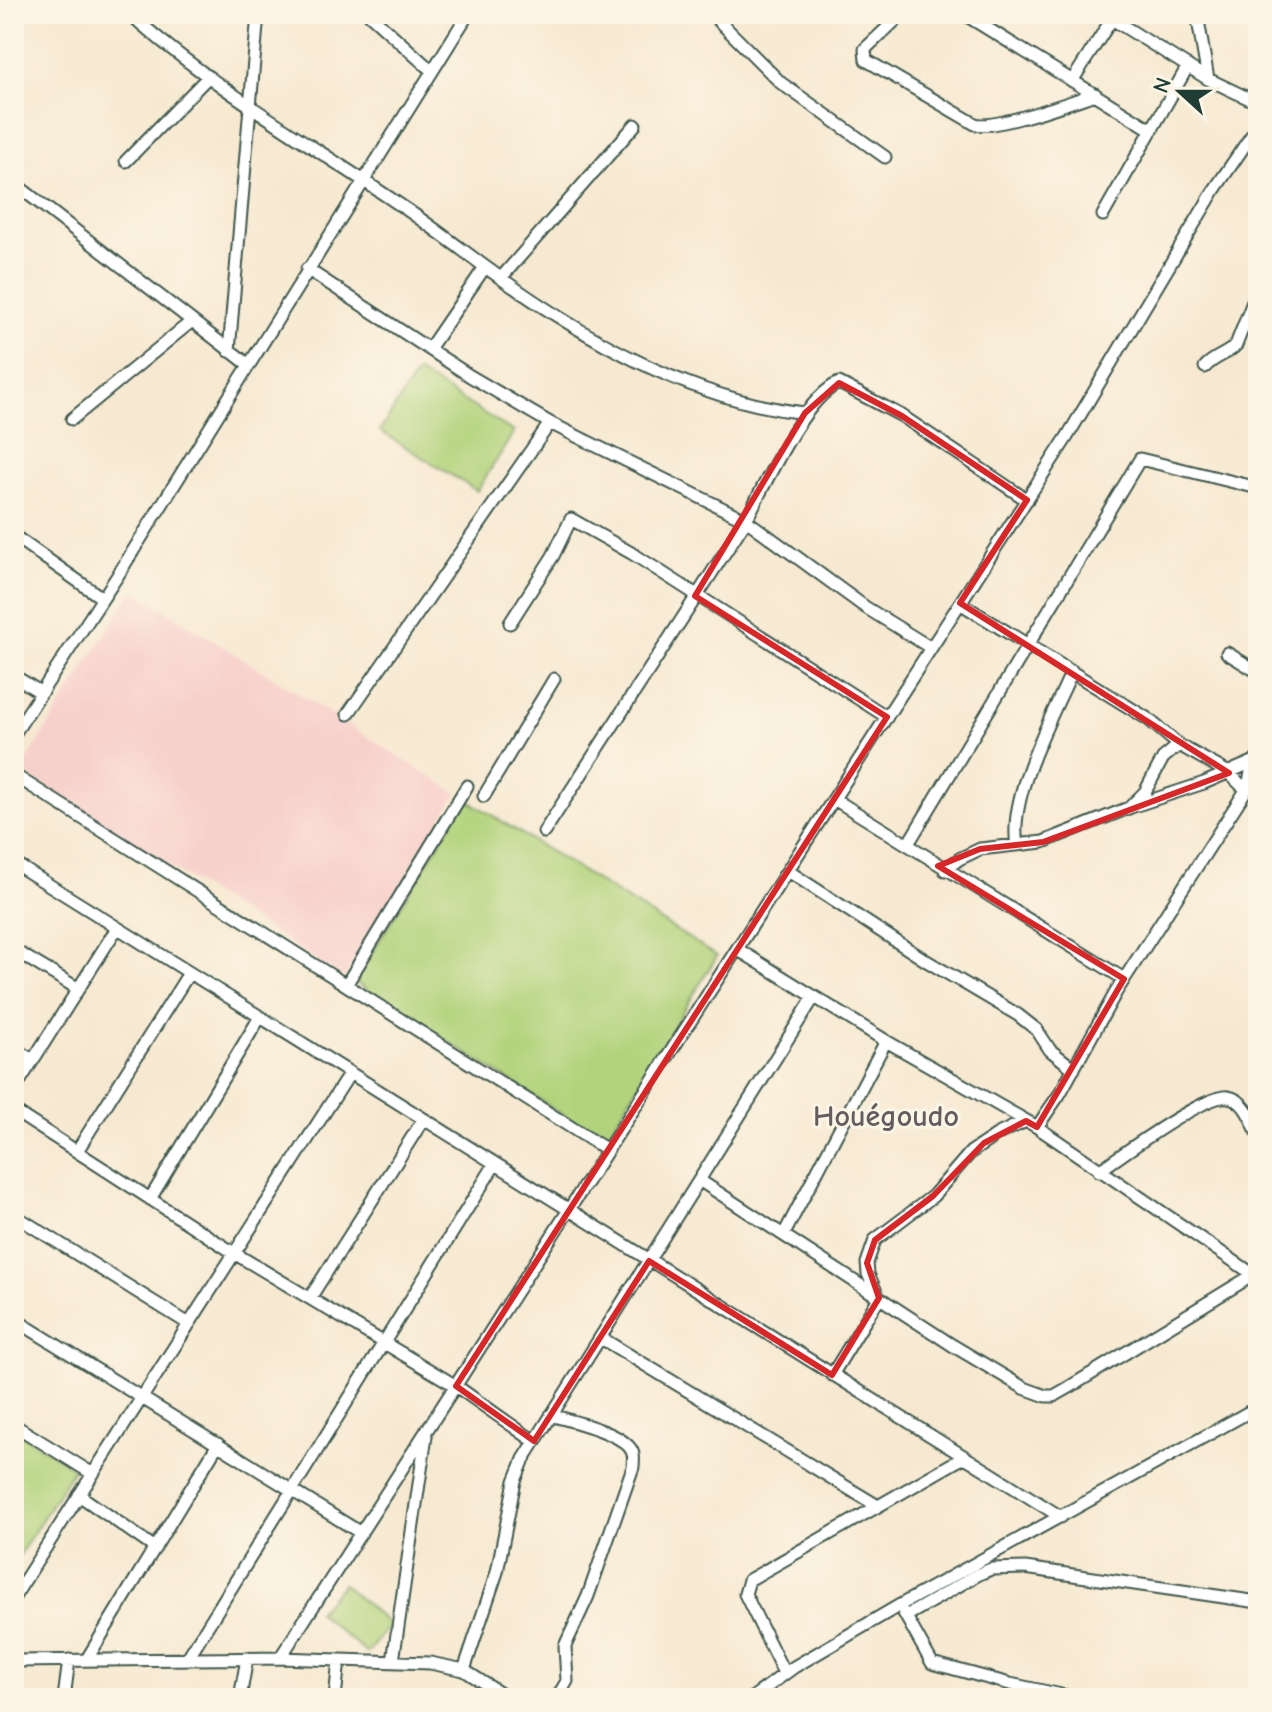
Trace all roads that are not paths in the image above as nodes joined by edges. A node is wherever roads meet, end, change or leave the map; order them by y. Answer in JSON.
{"nodes":[{"id":1,"x":130,"y":14,"type":"edge"},
{"id":2,"x":258,"y":14,"type":"edge"},
{"id":3,"x":369,"y":14,"type":"edge"},
{"id":4,"x":468,"y":14,"type":"edge"},
{"id":5,"x":712,"y":14,"type":"edge"},
{"id":6,"x":902,"y":14,"type":"edge"},
{"id":7,"x":964,"y":14,"type":"edge"},
{"id":8,"x":1197,"y":14,"type":"edge"},
{"id":9,"x":1108,"y":16,"type":"edge"},
{"id":10,"x":1188,"y":66,"type":"junction"},
{"id":11,"x":432,"y":71,"type":"junction"},
{"id":12,"x":208,"y":77,"type":"junction"},
{"id":13,"x":1208,"y":79,"type":"junction"},
{"id":14,"x":1072,"y":81,"type":"junction"},
{"id":15,"x":1095,"y":94,"type":"junction"},
{"id":16,"x":1258,"y":103,"type":"edge"},
{"id":17,"x":250,"y":105,"type":"junction"},
{"id":18,"x":635,"y":125,"type":"dead end"},
{"id":19,"x":1258,"y":126,"type":"edge"},
{"id":20,"x":1152,"y":130,"type":"junction"},
{"id":21,"x":885,"y":157,"type":"dead end"},
{"id":22,"x":126,"y":161,"type":"dead end"},
{"id":23,"x":363,"y":181,"type":"junction"},
{"id":24,"x":14,"y":183,"type":"edge"},
{"id":25,"x":1103,"y":215,"type":"dead end"},
{"id":26,"x":485,"y":267,"type":"junction"},
{"id":27,"x":307,"y":269,"type":"junction"},
{"id":28,"x":501,"y":278,"type":"junction"},
{"id":29,"x":1258,"y":289,"type":"edge"},
{"id":30,"x":192,"y":321,"type":"junction"},
{"id":31,"x":429,"y":349,"type":"junction"},
{"id":32,"x":229,"y":351,"type":"junction"},
{"id":33,"x":249,"y":365,"type":"junction"},
{"id":34,"x":1205,"y":367,"type":"dead end"},
{"id":35,"x":805,"y":413,"type":"junction"},
{"id":36,"x":72,"y":419,"type":"dead end"},
{"id":37,"x":550,"y":423,"type":"junction"},
{"id":38,"x":1258,"y":488,"type":"edge"},
{"id":39,"x":1027,"y":500,"type":"junction"},
{"id":40,"x":746,"y":520,"type":"junction"},
{"id":41,"x":14,"y":536,"type":"edge"},
{"id":42,"x":695,"y":596,"type":"junction"},
{"id":43,"x":102,"y":598,"type":"junction"},
{"id":44,"x":960,"y":603,"type":"junction"},
{"id":45,"x":510,"y":623,"type":"dead end"},
{"id":46,"x":1029,"y":643,"type":"junction"},
{"id":47,"x":931,"y":648,"type":"junction"},
{"id":48,"x":1227,"y":653,"type":"dead end"},
{"id":49,"x":1072,"y":671,"type":"junction"},
{"id":50,"x":1258,"y":672,"type":"edge"},
{"id":51,"x":14,"y":676,"type":"edge"},
{"id":52,"x":554,"y":679,"type":"dead end"},
{"id":53,"x":40,"y":692,"type":"junction"},
{"id":54,"x":348,"y":714,"type":"dead end"},
{"id":55,"x":887,"y":717,"type":"junction"},
{"id":56,"x":14,"y":734,"type":"edge"},
{"id":57,"x":1179,"y":745,"type":"junction"},
{"id":58,"x":1256,"y":761,"type":"edge"},
{"id":59,"x":1229,"y":773,"type":"junction"},
{"id":60,"x":14,"y":775,"type":"edge"},
{"id":61,"x":467,"y":786,"type":"dead end"},
{"id":62,"x":1253,"y":789,"type":"edge"},
{"id":63,"x":484,"y":796,"type":"dead end"},
{"id":64,"x":834,"y":799,"type":"junction"},
{"id":65,"x":1131,"y":807,"type":"junction"},
{"id":66,"x":544,"y":832,"type":"dead end"},
{"id":67,"x":908,"y":844,"type":"junction"},
{"id":68,"x":1017,"y":845,"type":"junction"},
{"id":69,"x":14,"y":863,"type":"edge"},
{"id":70,"x":945,"y":870,"type":"junction"},
{"id":71,"x":788,"y":871,"type":"junction"},
{"id":72,"x":117,"y":928,"type":"junction"},
{"id":73,"x":737,"y":949,"type":"junction"},
{"id":74,"x":14,"y":950,"type":"edge"},
{"id":75,"x":189,"y":973,"type":"junction"},
{"id":76,"x":1124,"y":979,"type":"junction"},
{"id":77,"x":346,"y":985,"type":"junction"},
{"id":78,"x":77,"y":988,"type":"junction"},
{"id":79,"x":814,"y":997,"type":"junction"},
{"id":80,"x":260,"y":1017,"type":"junction"},
{"id":81,"x":886,"y":1041,"type":"junction"},
{"id":82,"x":14,"y":1049,"type":"edge"},
{"id":83,"x":33,"y":1060,"type":"junction"},
{"id":84,"x":1074,"y":1069,"type":"junction"},
{"id":85,"x":350,"y":1073,"type":"junction"},
{"id":86,"x":14,"y":1090,"type":"edge"},
{"id":87,"x":14,"y":1111,"type":"edge"},
{"id":88,"x":423,"y":1120,"type":"junction"},
{"id":89,"x":1026,"y":1121,"type":"junction"},
{"id":90,"x":1037,"y":1127,"type":"junction"},
{"id":91,"x":1258,"y":1134,"type":"edge"},
{"id":92,"x":607,"y":1150,"type":"junction"},
{"id":93,"x":77,"y":1151,"type":"junction"},
{"id":94,"x":495,"y":1164,"type":"junction"},
{"id":95,"x":1099,"y":1171,"type":"junction"},
{"id":96,"x":699,"y":1180,"type":"junction"},
{"id":97,"x":150,"y":1199,"type":"junction"},
{"id":98,"x":569,"y":1210,"type":"junction"},
{"id":99,"x":14,"y":1215,"type":"edge"},
{"id":100,"x":784,"y":1234,"type":"junction"},
{"id":101,"x":234,"y":1253,"type":"junction"},
{"id":102,"x":649,"y":1261,"type":"junction"},
{"id":103,"x":1257,"y":1275,"type":"edge"},
{"id":104,"x":310,"y":1298,"type":"junction"},
{"id":105,"x":879,"y":1298,"type":"junction"},
{"id":106,"x":14,"y":1319,"type":"edge"},
{"id":107,"x":189,"y":1324,"type":"junction"},
{"id":108,"x":601,"y":1338,"type":"junction"},
{"id":109,"x":382,"y":1342,"type":"junction"},
{"id":110,"x":832,"y":1375,"type":"junction"},
{"id":111,"x":456,"y":1386,"type":"junction"},
{"id":112,"x":142,"y":1397,"type":"junction"},
{"id":113,"x":1258,"y":1407,"type":"edge"},
{"id":114,"x":551,"y":1415,"type":"junction"},
{"id":115,"x":14,"y":1425,"type":"edge"},
{"id":116,"x":427,"y":1430,"type":"junction"},
{"id":117,"x":534,"y":1441,"type":"junction"},
{"id":118,"x":218,"y":1444,"type":"junction"},
{"id":119,"x":964,"y":1457,"type":"junction"},
{"id":120,"x":93,"y":1474,"type":"junction"},
{"id":121,"x":292,"y":1489,"type":"junction"},
{"id":122,"x":79,"y":1495,"type":"junction"},
{"id":123,"x":876,"y":1505,"type":"junction"},
{"id":124,"x":1061,"y":1517,"type":"junction"},
{"id":125,"x":361,"y":1533,"type":"junction"},
{"id":126,"x":1013,"y":1543,"type":"junction"},
{"id":127,"x":155,"y":1548,"type":"junction"},
{"id":128,"x":1025,"y":1568,"type":"junction"},
{"id":129,"x":14,"y":1597,"type":"edge"},
{"id":130,"x":1258,"y":1602,"type":"edge"},
{"id":131,"x":903,"y":1610,"type":"junction"},
{"id":132,"x":247,"y":1658,"type":"junction"},
{"id":133,"x":280,"y":1658,"type":"junction"},
{"id":134,"x":87,"y":1659,"type":"junction"},
{"id":135,"x":187,"y":1659,"type":"junction"},
{"id":136,"x":69,"y":1660,"type":"junction"},
{"id":137,"x":339,"y":1660,"type":"junction"},
{"id":138,"x":14,"y":1661,"type":"edge"},
{"id":139,"x":393,"y":1661,"type":"junction"},
{"id":140,"x":464,"y":1670,"type":"junction"},
{"id":141,"x":784,"y":1673,"type":"junction"},
{"id":142,"x":491,"y":1688,"type":"junction"},
{"id":143,"x":64,"y":1698,"type":"edge"},
{"id":144,"x":240,"y":1698,"type":"edge"},
{"id":145,"x":335,"y":1698,"type":"edge"},
{"id":146,"x":481,"y":1698,"type":"edge"},
{"id":147,"x":507,"y":1698,"type":"edge"},
{"id":148,"x":557,"y":1698,"type":"edge"},
{"id":149,"x":752,"y":1698,"type":"edge"},
{"id":150,"x":1076,"y":1698,"type":"edge"}],
"edges":[{"from":1,"to":12,"type":"street"},
{"from":2,"to":17,"type":"street"},
{"from":3,"to":11,"type":"street"},
{"from":4,"to":11,"type":"street"},
{"from":5,"to":21,"type":"street"},
{"from":6,"to":15,"type":"street"},
{"from":7,"to":14,"type":"street"},
{"from":8,"to":13,"type":"street"},
{"from":9,"to":10,"type":"street"},
{"from":9,"to":14,"type":"street"},
{"from":10,"to":13,"type":"street"},
{"from":10,"to":20,"type":"street"},
{"from":11,"to":23,"type":"street"},
{"from":12,"to":17,"type":"street"},
{"from":12,"to":22,"type":"street"},
{"from":13,"to":16,"type":"street"},
{"from":14,"to":15,"type":"street"},
{"from":15,"to":20,"type":"street"},
{"from":17,"to":23,"type":"street"},
{"from":17,"to":32,"type":"street"},
{"from":18,"to":28,"type":"street"},
{"from":19,"to":39,"type":"street"},
{"from":20,"to":25,"type":"street"},
{"from":23,"to":26,"type":"street"},
{"from":23,"to":27,"type":"street"},
{"from":24,"to":30,"type":"street"},
{"from":26,"to":28,"type":"street"},
{"from":26,"to":31,"type":"street"},
{"from":27,"to":31,"type":"street"},
{"from":27,"to":33,"type":"street"},
{"from":28,"to":35,"type":"street"},
{"from":29,"to":34,"type":"street"},
{"from":30,"to":32,"type":"street"},
{"from":30,"to":36,"type":"street"},
{"from":31,"to":37,"type":"street"},
{"from":32,"to":33,"type":"street"},
{"from":33,"to":43,"type":"street"},
{"from":35,"to":39,"type":"street"},
{"from":35,"to":40,"type":"street"},
{"from":37,"to":40,"type":"street"},
{"from":37,"to":54,"type":"street"},
{"from":38,"to":46,"type":"street"},
{"from":39,"to":44,"type":"street"},
{"from":40,"to":42,"type":"street"},
{"from":40,"to":47,"type":"street"},
{"from":41,"to":43,"type":"street"},
{"from":42,"to":45,"type":"street"},
{"from":42,"to":55,"type":"street"},
{"from":42,"to":66,"type":"street"},
{"from":43,"to":53,"type":"street"},
{"from":44,"to":46,"type":"street"},
{"from":44,"to":47,"type":"street"},
{"from":46,"to":49,"type":"street"},
{"from":46,"to":67,"type":"street"},
{"from":47,"to":55,"type":"street"},
{"from":48,"to":50,"type":"street"},
{"from":49,"to":57,"type":"street"},
{"from":49,"to":68,"type":"street"},
{"from":51,"to":53,"type":"street"},
{"from":52,"to":63,"type":"street"},
{"from":53,"to":56,"type":"street"},
{"from":55,"to":64,"type":"street"},
{"from":57,"to":59,"type":"street"},
{"from":57,"to":65,"type":"street"},
{"from":58,"to":59,"type":"street"},
{"from":58,"to":62,"type":"street"},
{"from":59,"to":62,"type":"street"},
{"from":59,"to":65,"type":"street"},
{"from":60,"to":77,"type":"street"},
{"from":61,"to":77,"type":"street"},
{"from":62,"to":76,"type":"street"},
{"from":64,"to":67,"type":"street"},
{"from":64,"to":71,"type":"street"},
{"from":65,"to":68,"type":"street"},
{"from":67,"to":70,"type":"street"},
{"from":68,"to":70,"type":"street"},
{"from":69,"to":72,"type":"street"},
{"from":70,"to":76,"type":"street"},
{"from":71,"to":73,"type":"street"},
{"from":71,"to":84,"type":"street"},
{"from":72,"to":75,"type":"street"},
{"from":72,"to":78,"type":"street"},
{"from":73,"to":79,"type":"street"},
{"from":73,"to":92,"type":"street"},
{"from":74,"to":78,"type":"street"},
{"from":75,"to":80,"type":"street"},
{"from":75,"to":93,"type":"street"},
{"from":76,"to":84,"type":"street"},
{"from":77,"to":92,"type":"street"},
{"from":78,"to":83,"type":"street"},
{"from":79,"to":81,"type":"street"},
{"from":79,"to":96,"type":"street"},
{"from":80,"to":85,"type":"street"},
{"from":80,"to":97,"type":"street"},
{"from":81,"to":89,"type":"street"},
{"from":81,"to":100,"type":"street"},
{"from":82,"to":83,"type":"street"},
{"from":83,"to":86,"type":"street"},
{"from":84,"to":90,"type":"street"},
{"from":85,"to":88,"type":"street"},
{"from":85,"to":101,"type":"street"},
{"from":87,"to":93,"type":"street"},
{"from":88,"to":94,"type":"street"},
{"from":88,"to":104,"type":"street"},
{"from":89,"to":90,"type":"street"},
{"from":89,"to":105,"type":"street"},
{"from":90,"to":95,"type":"street"},
{"from":91,"to":95,"type":"street"},
{"from":92,"to":98,"type":"street"},
{"from":93,"to":97,"type":"street"},
{"from":94,"to":98,"type":"street"},
{"from":94,"to":109,"type":"street"},
{"from":95,"to":103,"type":"street"},
{"from":96,"to":100,"type":"street"},
{"from":96,"to":102,"type":"street"},
{"from":97,"to":101,"type":"street"},
{"from":98,"to":102,"type":"street"},
{"from":98,"to":111,"type":"street"},
{"from":99,"to":107,"type":"street"},
{"from":100,"to":105,"type":"street"},
{"from":101,"to":104,"type":"street"},
{"from":101,"to":107,"type":"street"},
{"from":102,"to":108,"type":"street"},
{"from":102,"to":110,"type":"street"},
{"from":103,"to":105,"type":"street"},
{"from":104,"to":109,"type":"street"},
{"from":105,"to":110,"type":"street"},
{"from":106,"to":112,"type":"street"},
{"from":107,"to":112,"type":"street"},
{"from":108,"to":114,"type":"street"},
{"from":108,"to":123,"type":"street"},
{"from":109,"to":111,"type":"street"},
{"from":109,"to":121,"type":"street"},
{"from":110,"to":119,"type":"street"},
{"from":111,"to":116,"type":"street"},
{"from":111,"to":117,"type":"street"},
{"from":112,"to":118,"type":"street"},
{"from":112,"to":120,"type":"street"},
{"from":113,"to":124,"type":"street"},
{"from":114,"to":117,"type":"street"},
{"from":114,"to":148,"type":"street"},
{"from":115,"to":120,"type":"street"},
{"from":116,"to":125,"type":"street"},
{"from":116,"to":139,"type":"street"},
{"from":117,"to":140,"type":"street"},
{"from":118,"to":121,"type":"street"},
{"from":118,"to":127,"type":"street"},
{"from":119,"to":123,"type":"street"},
{"from":119,"to":124,"type":"street"},
{"from":120,"to":122,"type":"street"},
{"from":121,"to":125,"type":"street"},
{"from":121,"to":135,"type":"street"},
{"from":122,"to":127,"type":"street"},
{"from":122,"to":129,"type":"street"},
{"from":123,"to":141,"type":"street"},
{"from":124,"to":126,"type":"street"},
{"from":125,"to":133,"type":"street"},
{"from":126,"to":128,"type":"street"},
{"from":126,"to":131,"type":"street"},
{"from":127,"to":134,"type":"street"},
{"from":128,"to":130,"type":"street"},
{"from":128,"to":131,"type":"street"},
{"from":131,"to":141,"type":"street"},
{"from":131,"to":150,"type":"street"},
{"from":132,"to":133,"type":"street"},
{"from":132,"to":135,"type":"street"},
{"from":132,"to":144,"type":"street"},
{"from":133,"to":137,"type":"street"},
{"from":134,"to":135,"type":"street"},
{"from":134,"to":136,"type":"street"},
{"from":136,"to":138,"type":"street"},
{"from":136,"to":143,"type":"street"},
{"from":137,"to":139,"type":"street"},
{"from":137,"to":145,"type":"street"},
{"from":139,"to":140,"type":"street"},
{"from":140,"to":142,"type":"street"},
{"from":141,"to":149,"type":"street"},
{"from":142,"to":146,"type":"street"},
{"from":142,"to":147,"type":"street"}]}
